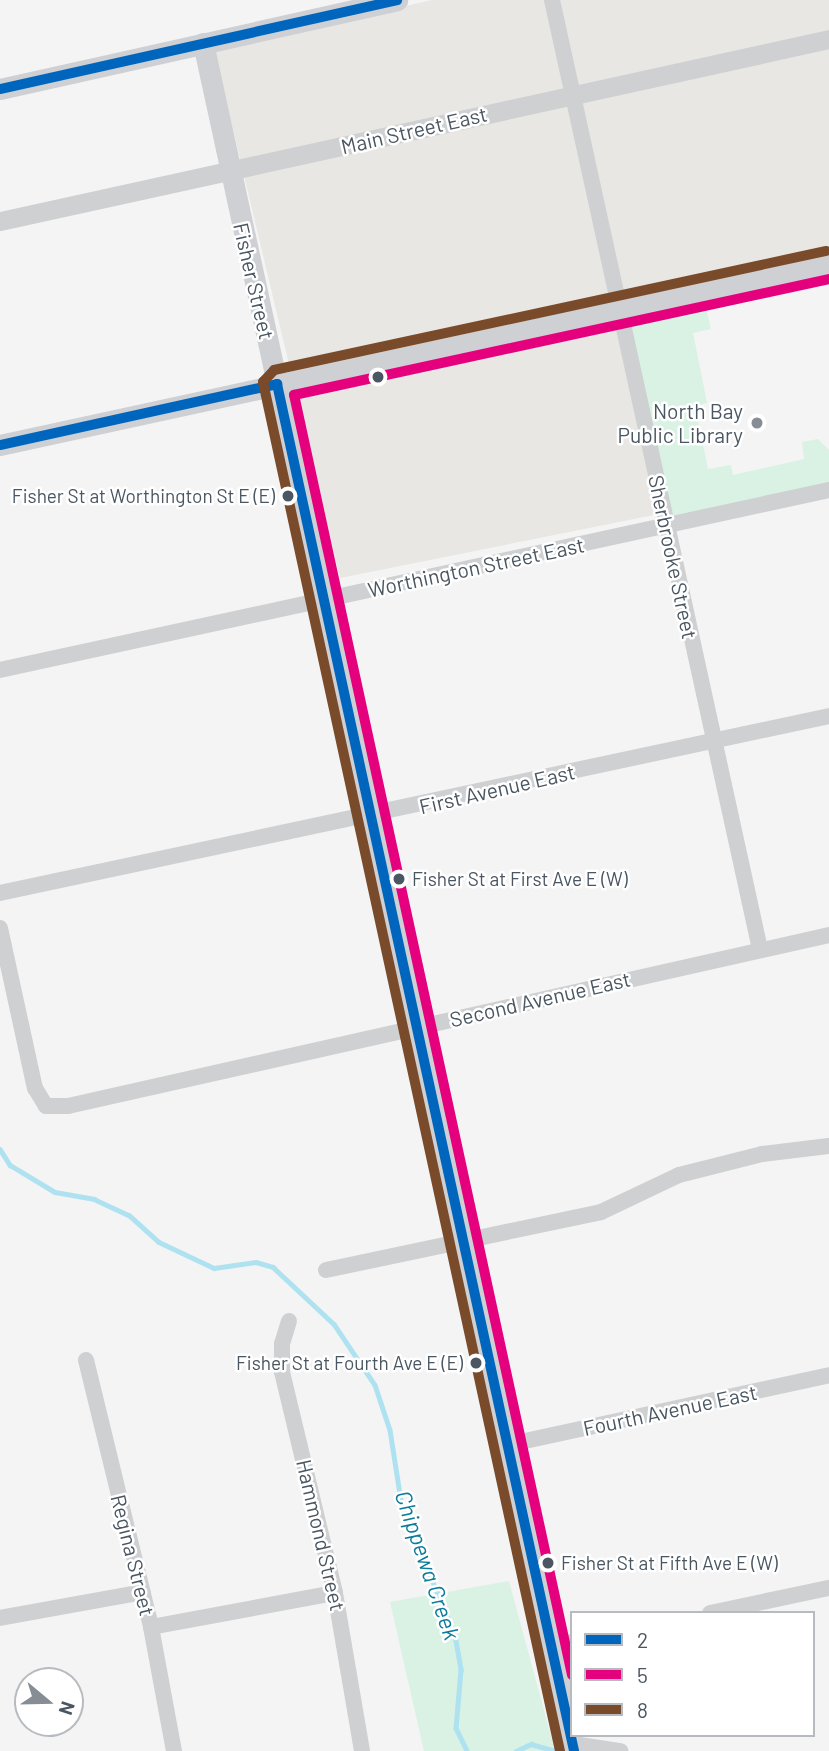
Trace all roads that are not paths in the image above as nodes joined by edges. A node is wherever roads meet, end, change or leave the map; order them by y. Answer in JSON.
{"nodes":[{"id":1,"x":397,"y":0,"type":"edge"},
{"id":2,"x":552,"y":0,"type":"edge"},
{"id":3,"x":829,"y":39,"type":"edge"},
{"id":4,"x":203,"y":43,"type":"junction"},
{"id":5,"x":0,"y":89,"type":"edge"},
{"id":6,"x":572,"y":95,"type":"junction"},
{"id":7,"x":230,"y":171,"type":"junction"},
{"id":8,"x":0,"y":221,"type":"edge"},
{"id":9,"x":829,"y":265,"type":"edge"},
{"id":10,"x":623,"y":311,"type":"junction"},
{"id":11,"x":277,"y":384,"type":"junction"},
{"id":12,"x":0,"y":445,"type":"edge"},
{"id":13,"x":829,"y":490,"type":"edge"},
{"id":14,"x":667,"y":526,"type":"junction"},
{"id":15,"x":325,"y":599,"type":"junction"},
{"id":16,"x":0,"y":670,"type":"edge"},
{"id":17,"x":829,"y":716,"type":"edge"},
{"id":18,"x":713,"y":741,"type":"junction"},
{"id":19,"x":369,"y":817,"type":"junction"},
{"id":20,"x":0,"y":893,"type":"edge"},
{"id":21,"x":0,"y":928,"type":"edge"},
{"id":22,"x":829,"y":936,"type":"edge"},
{"id":23,"x":760,"y":949,"type":"junction"},
{"id":24,"x":418,"y":1027,"type":"junction"},
{"id":25,"x":829,"y":1146,"type":"edge"},
{"id":26,"x":465,"y":1241,"type":"junction"},
{"id":27,"x":326,"y":1270,"type":"dead end"},
{"id":28,"x":289,"y":1321,"type":"dead end"},
{"id":29,"x":86,"y":1360,"type":"dead end"},
{"id":30,"x":829,"y":1375,"type":"edge"},
{"id":31,"x":511,"y":1444,"type":"junction"},
{"id":32,"x":829,"y":1588,"type":"edge"},
{"id":33,"x":143,"y":1592,"type":"junction"},
{"id":34,"x":335,"y":1593,"type":"junction"},
{"id":35,"x":720,"y":1611,"type":"edge"},
{"id":36,"x":0,"y":1618,"type":"edge"},
{"id":37,"x":151,"y":1627,"type":"junction"},
{"id":38,"x":562,"y":1644,"type":"edge"},
{"id":39,"x":570,"y":1719,"type":"edge"},
{"id":40,"x":573,"y":1747,"type":"edge"},
{"id":41,"x":174,"y":1751,"type":"edge"},
{"id":42,"x":362,"y":1751,"type":"edge"},
{"id":43,"x":620,"y":1751,"type":"edge"}],
"edges":[{"from":1,"to":4,"type":"main road"},
{"from":2,"to":6,"type":"street","name":"Sherbrooke Street"},
{"from":3,"to":6,"type":"street","name":"Main Street East"},
{"from":4,"to":5,"type":"main road"},
{"from":4,"to":7,"type":"main road","name":"Fisher Street"},
{"from":6,"to":7,"type":"street","name":"Main Street East"},
{"from":6,"to":10,"type":"street","name":"Sherbrooke Street"},
{"from":7,"to":8,"type":"street","name":"Main Street East"},
{"from":7,"to":11,"type":"main road","name":"Fisher Street"},
{"from":9,"to":10,"type":"main road"},
{"from":10,"to":11,"type":"main road"},
{"from":10,"to":14,"type":"street","name":"Sherbrooke Street"},
{"from":11,"to":12,"type":"main road"},
{"from":11,"to":15,"type":"main road","name":"Fisher Street"},
{"from":13,"to":14,"type":"street","name":"Worthington Street East"},
{"from":14,"to":15,"type":"street","name":"Worthington Street East"},
{"from":14,"to":18,"type":"street","name":"Sherbrooke Street"},
{"from":15,"to":16,"type":"street","name":"Worthington Street East"},
{"from":15,"to":19,"type":"main road","name":"Fisher Street"},
{"from":17,"to":18,"type":"street","name":"First Avenue East"},
{"from":18,"to":19,"type":"street","name":"First Avenue East"},
{"from":18,"to":23,"type":"street","name":"Sherbrooke Street"},
{"from":19,"to":20,"type":"street","name":"First Avenue East"},
{"from":19,"to":24,"type":"main road","name":"Fisher Street"},
{"from":21,"to":24,"type":"street","name":"Second Avenue East"},
{"from":22,"to":23,"type":"street","name":"Second Avenue East"},
{"from":23,"to":24,"type":"street","name":"Second Avenue East"},
{"from":24,"to":26,"type":"main road","name":"Fisher Street"},
{"from":25,"to":26,"type":"street"},
{"from":26,"to":27,"type":"street"},
{"from":26,"to":31,"type":"main road","name":"Fisher Street"},
{"from":28,"to":34,"type":"street","name":"Hammond Street"},
{"from":29,"to":33,"type":"street","name":"Regina Street"},
{"from":30,"to":31,"type":"street","name":"Fourth Avenue East"},
{"from":31,"to":38,"type":"main road","name":"Fisher Street"},
{"from":32,"to":35,"type":"street"},
{"from":33,"to":36,"type":"street"},
{"from":33,"to":37,"type":"street","name":"Regina Street"},
{"from":34,"to":37,"type":"street"},
{"from":34,"to":42,"type":"street","name":"Hammond Street"},
{"from":37,"to":41,"type":"street","name":"Regina Street"},
{"from":38,"to":39,"type":"main road","name":"Fisher Street"},
{"from":40,"to":43,"type":"street"}]}
